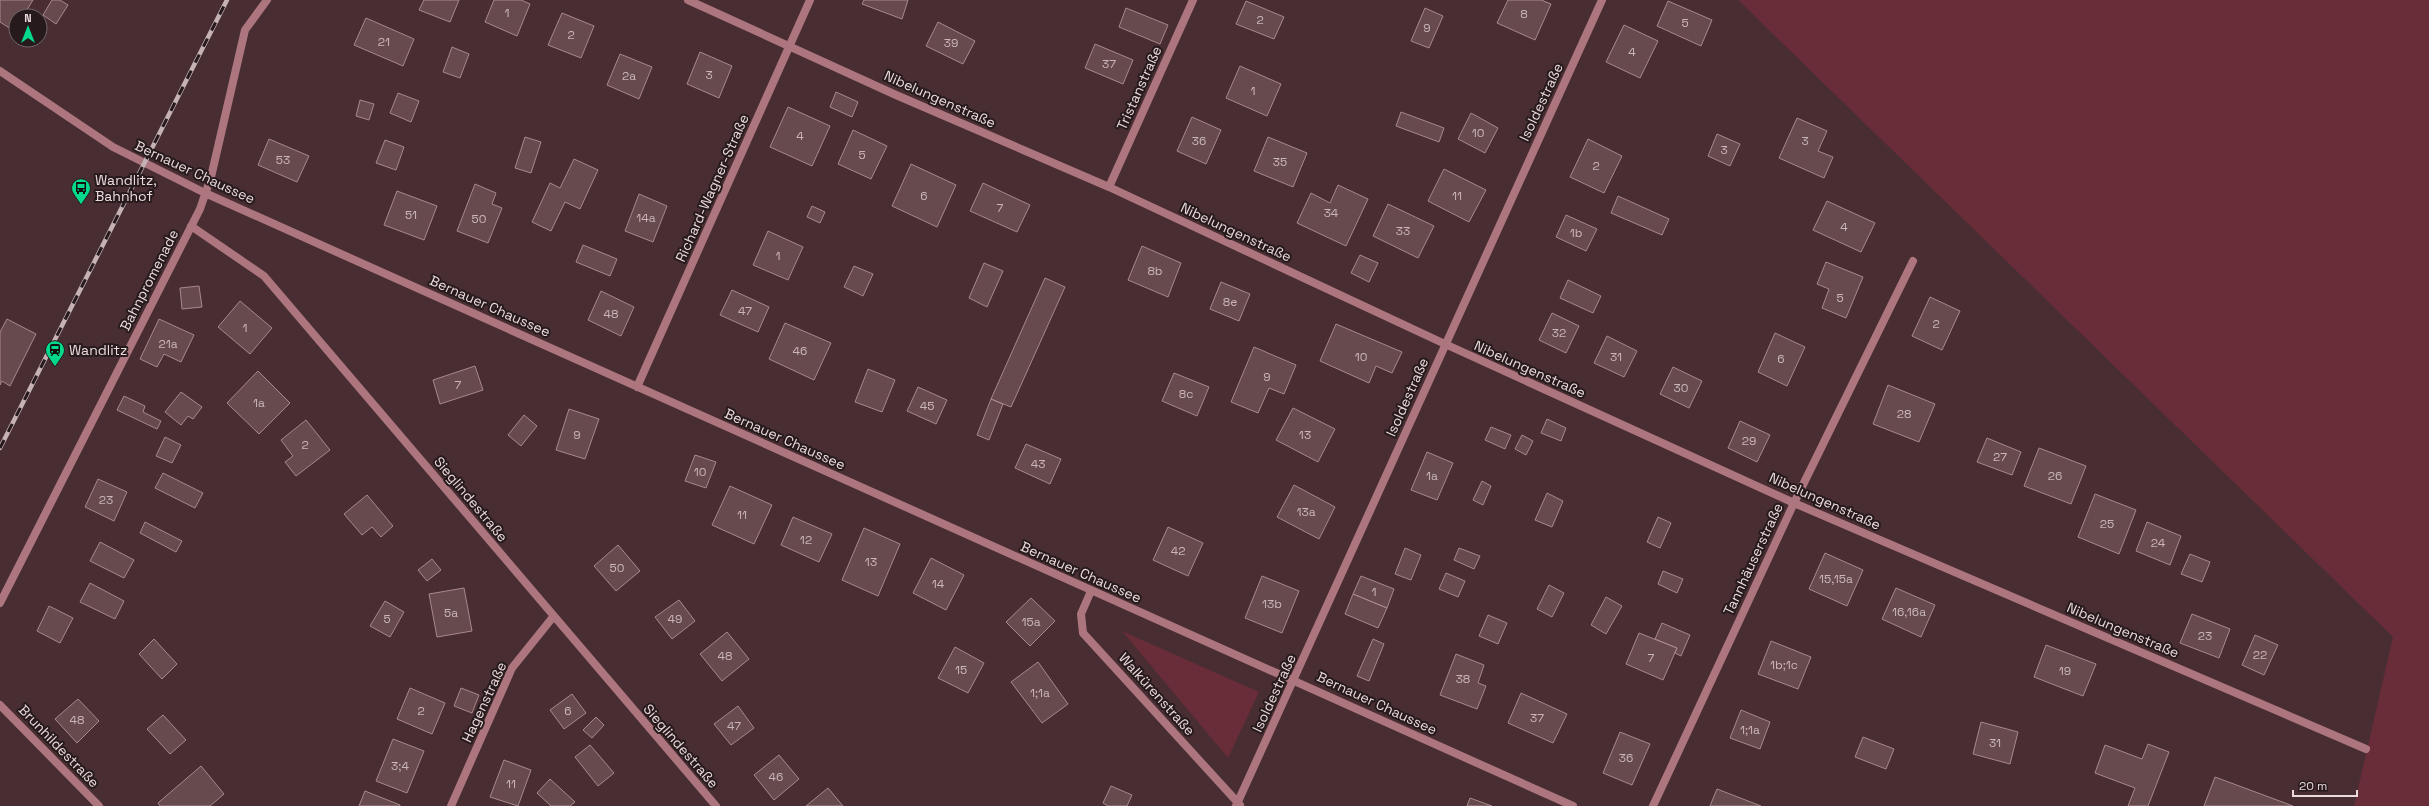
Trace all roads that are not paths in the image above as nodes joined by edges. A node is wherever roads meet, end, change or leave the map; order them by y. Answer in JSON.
{"nodes":[{"id":1,"x":267,"y":0,"type":"edge"},
{"id":2,"x":688,"y":0,"type":"edge"},
{"id":3,"x":810,"y":0,"type":"edge"},
{"id":4,"x":1193,"y":0,"type":"edge"},
{"id":5,"x":1602,"y":0,"type":"edge"},
{"id":6,"x":791,"y":45,"type":"junction"},
{"id":7,"x":0,"y":71,"type":"edge"},
{"id":8,"x":1109,"y":187,"type":"junction"},
{"id":9,"x":205,"y":193,"type":"junction"},
{"id":10,"x":191,"y":226,"type":"junction"},
{"id":11,"x":1913,"y":261,"type":"dead end"},
{"id":12,"x":1444,"y":344,"type":"junction"},
{"id":13,"x":637,"y":387,"type":"junction"},
{"id":14,"x":1794,"y":503,"type":"junction"},
{"id":15,"x":1091,"y":591,"type":"junction"},
{"id":16,"x":0,"y":603,"type":"edge"},
{"id":17,"x":552,"y":617,"type":"junction"},
{"id":18,"x":1295,"y":680,"type":"junction"},
{"id":19,"x":0,"y":705,"type":"edge"},
{"id":20,"x":2366,"y":749,"type":"dead end"},
{"id":21,"x":1239,"y":805,"type":"edge"},
{"id":22,"x":99,"y":806,"type":"edge"},
{"id":23,"x":450,"y":806,"type":"edge"},
{"id":24,"x":716,"y":806,"type":"edge"},
{"id":25,"x":1573,"y":806,"type":"edge"},
{"id":26,"x":1653,"y":806,"type":"edge"}],
"edges":[{"from":1,"to":9,"type":"street","name":"Bahnpromenade"},
{"from":2,"to":6,"type":"street","name":"Nibelungenstraße"},
{"from":3,"to":6,"type":"street","name":"Richard-Wagner-Straße"},
{"from":4,"to":8,"type":"street","name":"Tristanstraße"},
{"from":5,"to":12,"type":"street","name":"Isoldestraße"},
{"from":6,"to":8,"type":"street","name":"Nibelungenstraße"},
{"from":6,"to":13,"type":"street","name":"Richard-Wagner-Straße"},
{"from":7,"to":9,"type":"street","name":"Bernauer Chaussee"},
{"from":8,"to":12,"type":"street","name":"Nibelungenstraße"},
{"from":9,"to":10,"type":"street","name":"Bahnpromenade"},
{"from":9,"to":13,"type":"street","name":"Bernauer Chaussee"},
{"from":10,"to":16,"type":"street","name":"Bahnpromenade"},
{"from":10,"to":17,"type":"street","name":"Sieglindestraße"},
{"from":11,"to":14,"type":"street","name":"Tannhäuserstraße"},
{"from":12,"to":14,"type":"street","name":"Nibelungenstraße"},
{"from":12,"to":18,"type":"street","name":"Isoldestraße"},
{"from":13,"to":15,"type":"street","name":"Bernauer Chaussee"},
{"from":14,"to":20,"type":"street","name":"Nibelungenstraße"},
{"from":14,"to":26,"type":"street","name":"Tannhäuserstraße"},
{"from":15,"to":18,"type":"street","name":"Bernauer Chaussee"},
{"from":15,"to":21,"type":"street","name":"Walkürenstraße"},
{"from":17,"to":23,"type":"street","name":"Hagenstraße"},
{"from":17,"to":24,"type":"street","name":"Sieglindestraße"},
{"from":18,"to":21,"type":"street","name":"Isoldestraße"},
{"from":18,"to":25,"type":"street","name":"Bernauer Chaussee"},
{"from":19,"to":22,"type":"street","name":"Brunhildestraße"}]}
